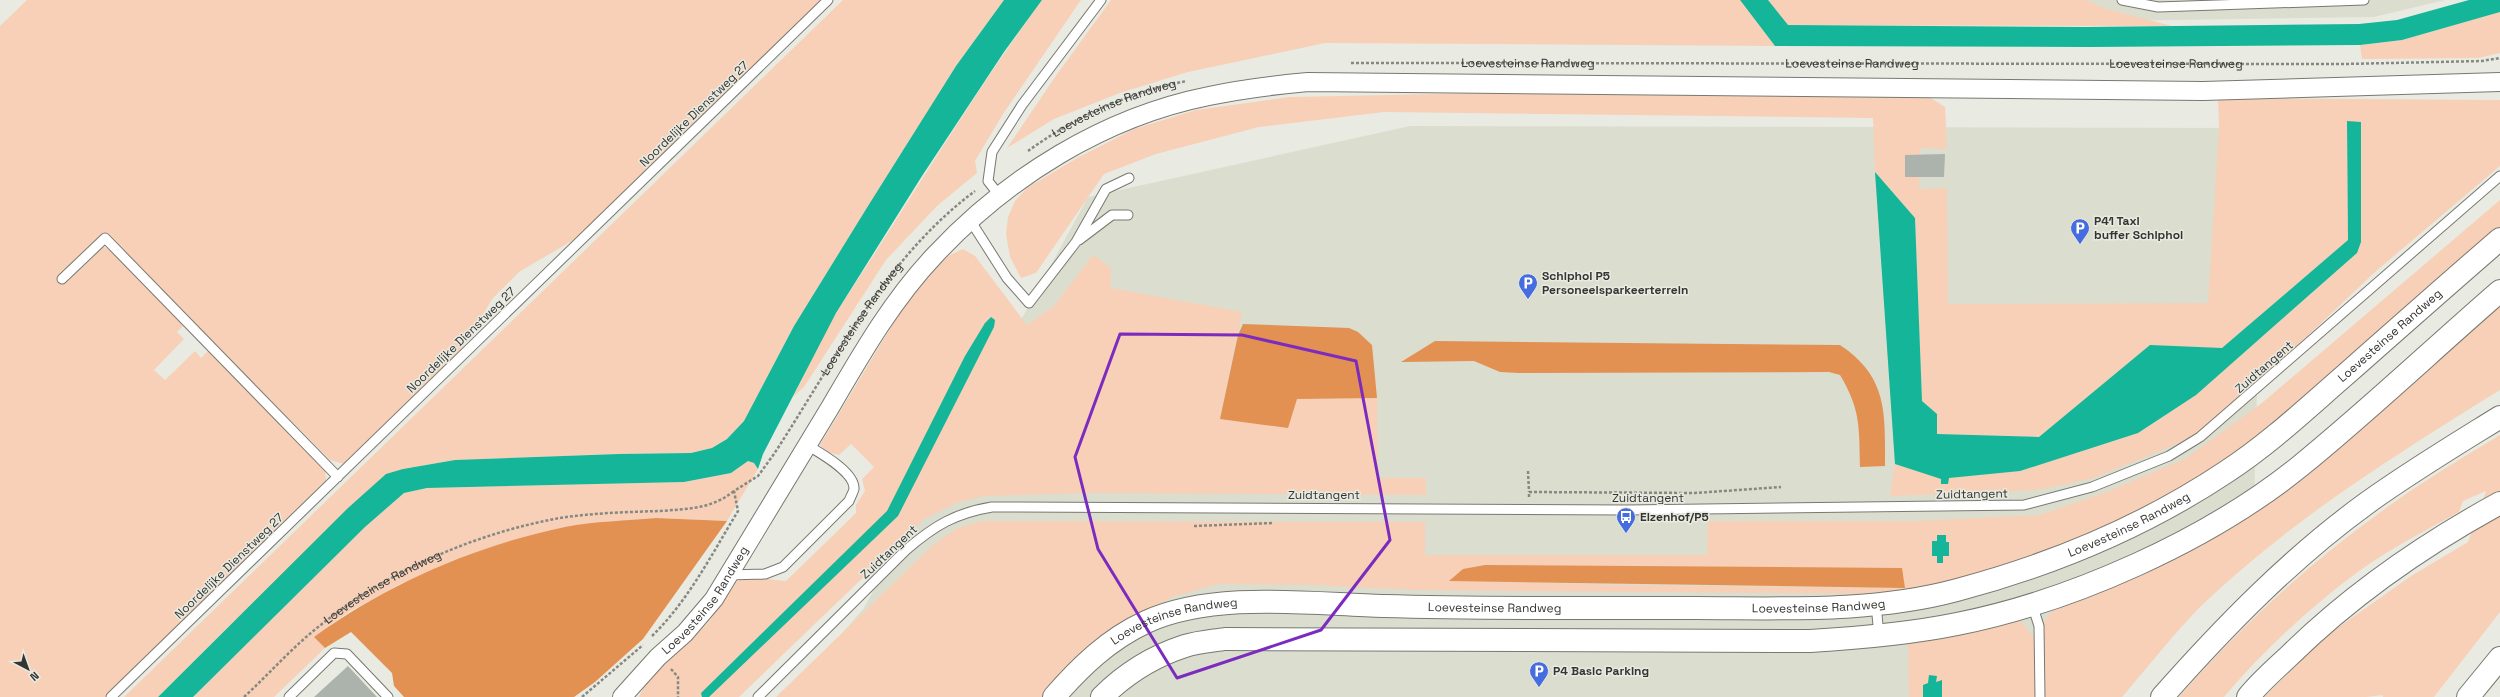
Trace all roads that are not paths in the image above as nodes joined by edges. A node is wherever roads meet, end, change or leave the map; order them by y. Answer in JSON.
{"nodes":[{"id":1,"x":828,"y":0,"type":"edge"},
{"id":2,"x":1100,"y":0,"type":"edge"},
{"id":3,"x":2122,"y":0,"type":"edge"},
{"id":4,"x":2364,"y":0,"type":"edge"},
{"id":5,"x":2500,"y":82,"type":"edge"},
{"id":6,"x":2500,"y":176,"type":"edge"},
{"id":7,"x":1129,"y":178,"type":"dead end"},
{"id":8,"x":994,"y":188,"type":"junction"},
{"id":9,"x":1128,"y":215,"type":"dead end"},
{"id":10,"x":970,"y":220,"type":"junction"},
{"id":11,"x":2500,"y":239,"type":"edge"},
{"id":12,"x":1076,"y":242,"type":"junction"},
{"id":13,"x":62,"y":279,"type":"dead end"},
{"id":14,"x":2500,"y":291,"type":"edge"},
{"id":15,"x":2500,"y":417,"type":"edge"},
{"id":16,"x":807,"y":445,"type":"junction"},
{"id":17,"x":338,"y":477,"type":"junction"},
{"id":18,"x":2500,"y":503,"type":"edge"},
{"id":19,"x":728,"y":575,"type":"junction"},
{"id":20,"x":1876,"y":604,"type":"junction"},
{"id":21,"x":2032,"y":604,"type":"junction"},
{"id":22,"x":1879,"y":636,"type":"junction"},
{"id":23,"x":2500,"y":658,"type":"edge"},
{"id":24,"x":112,"y":697,"type":"edge"},
{"id":25,"x":290,"y":697,"type":"edge"},
{"id":26,"x":388,"y":697,"type":"edge"},
{"id":27,"x":622,"y":697,"type":"edge"},
{"id":28,"x":758,"y":697,"type":"edge"},
{"id":29,"x":1054,"y":697,"type":"edge"},
{"id":30,"x":1102,"y":697,"type":"edge"},
{"id":31,"x":2040,"y":697,"type":"edge"},
{"id":32,"x":2162,"y":697,"type":"edge"},
{"id":33,"x":2248,"y":697,"type":"edge"},
{"id":34,"x":2468,"y":697,"type":"edge"}],
"edges":[{"from":1,"to":17,"type":"lane","name":"Noordelijke Dienstweg 27"},
{"from":2,"to":8,"type":"lane"},
{"from":3,"to":4,"type":"lane"},
{"from":5,"to":8,"type":"street","name":"Loevesteinse Randweg"},
{"from":6,"to":28,"type":"lane","name":"Zuidtangent"},
{"from":7,"to":12,"type":"lane"},
{"from":8,"to":10,"type":"street","name":"Loevesteinse Randweg"},
{"from":9,"to":12,"type":"lane"},
{"from":10,"to":12,"type":"lane"},
{"from":10,"to":16,"type":"street","name":"Loevesteinse Randweg"},
{"from":11,"to":20,"type":"main road","name":"Loevesteinse Randweg"},
{"from":13,"to":17,"type":"lane"},
{"from":14,"to":21,"type":"main road","name":"Loevesteinse Randweg"},
{"from":15,"to":32,"type":"main road"},
{"from":16,"to":19,"type":"street","name":"Loevesteinse Randweg"},
{"from":16,"to":19,"type":"lane"},
{"from":17,"to":24,"type":"lane","name":"Noordelijke Dienstweg 27"},
{"from":18,"to":33,"type":"main road"},
{"from":19,"to":27,"type":"street","name":"Loevesteinse Randweg"},
{"from":20,"to":22,"type":"lane"},
{"from":20,"to":29,"type":"main road","name":"Loevesteinse Randweg"},
{"from":21,"to":22,"type":"main road","name":"Loevesteinse Randweg"},
{"from":21,"to":31,"type":"lane"},
{"from":22,"to":30,"type":"main road","name":"Loevesteinse Randweg"},
{"from":23,"to":34,"type":"main road"},
{"from":25,"to":26,"type":"lane"}]}
